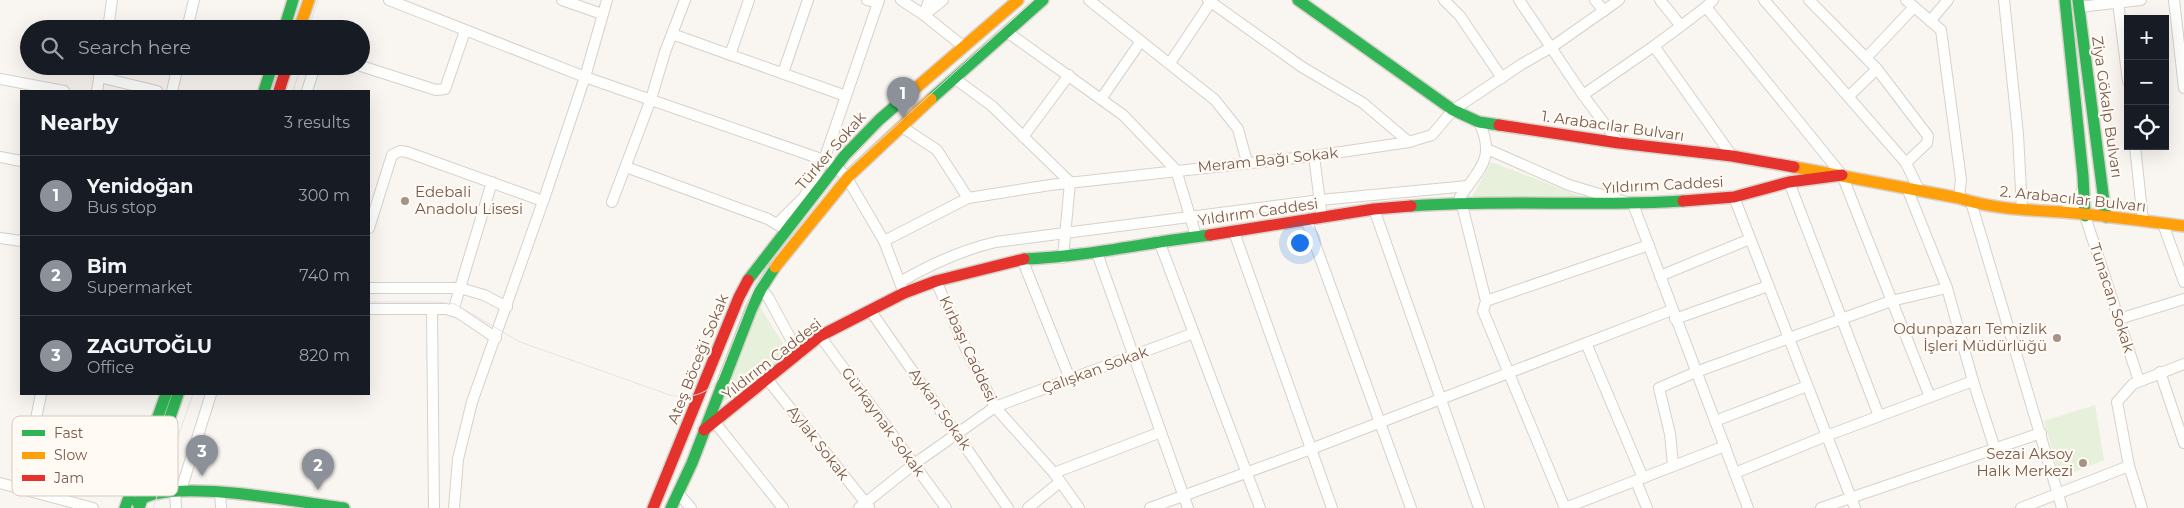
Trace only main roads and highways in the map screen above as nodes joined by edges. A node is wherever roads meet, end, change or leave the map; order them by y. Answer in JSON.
{"nodes":[{"id":1,"x":293,"y":0,"type":"edge"},
{"id":2,"x":309,"y":0,"type":"edge"},
{"id":3,"x":1018,"y":0,"type":"edge"},
{"id":4,"x":1043,"y":0,"type":"edge"},
{"id":5,"x":2065,"y":0,"type":"edge"},
{"id":6,"x":1306,"y":2,"type":"edge"},
{"id":7,"x":2078,"y":3,"type":"edge"},
{"id":8,"x":287,"y":20,"type":"edge"},
{"id":9,"x":302,"y":20,"type":"edge"},
{"id":10,"x":269,"y":75,"type":"edge"},
{"id":11,"x":284,"y":75,"type":"edge"},
{"id":12,"x":264,"y":90,"type":"edge"},
{"id":13,"x":279,"y":90,"type":"edge"},
{"id":14,"x":1842,"y":175,"type":"junction"},
{"id":15,"x":848,"y":177,"type":"joint"},
{"id":16,"x":1959,"y":198,"type":"joint"},
{"id":17,"x":2085,"y":216,"type":"junction"},
{"id":18,"x":2106,"y":217,"type":"junction"},
{"id":19,"x":2184,"y":226,"type":"edge"},
{"id":20,"x":782,"y":227,"type":"joint"},
{"id":21,"x":166,"y":395,"type":"edge"},
{"id":22,"x":178,"y":395,"type":"edge"},
{"id":23,"x":158,"y":416,"type":"edge"},
{"id":24,"x":171,"y":416,"type":"edge"},
{"id":25,"x":719,"y":421,"type":"junction"},
{"id":26,"x":704,"y":430,"type":"junction"},
{"id":27,"x":692,"y":463,"type":"junction"},
{"id":28,"x":671,"y":466,"type":"junction"},
{"id":29,"x":178,"y":490,"type":"edge"},
{"id":30,"x":129,"y":496,"type":"edge"},
{"id":31,"x":144,"y":496,"type":"joint"},
{"id":32,"x":271,"y":503,"type":"edge"},
{"id":33,"x":317,"y":506,"type":"edge"},
{"id":34,"x":125,"y":508,"type":"edge"},
{"id":35,"x":131,"y":508,"type":"edge"},
{"id":36,"x":139,"y":508,"type":"edge"},
{"id":37,"x":344,"y":508,"type":"edge"},
{"id":38,"x":654,"y":508,"type":"edge"},
{"id":39,"x":671,"y":508,"type":"edge"}],
"edges":[{"from":1,"to":8,"type":"main road"},
{"from":2,"to":9,"type":"main road"},
{"from":3,"to":20,"type":"main road","name":"Türker Sokak"},
{"from":4,"to":15,"type":"main road","name":"Türker Sokak"},
{"from":5,"to":17,"type":"main road","name":"Ziya Gökalp Bulvarı"},
{"from":6,"to":14,"type":"main road","name":"1. Arabacılar Bulvarı"},
{"from":7,"to":18,"type":"main road","name":"Ziya Gökalp Bulvarı"},
{"from":10,"to":12,"type":"main road"},
{"from":11,"to":13,"type":"main road"},
{"from":14,"to":16,"type":"main road","name":"1. Arabacılar Bulvarı"},
{"from":14,"to":25,"type":"main road","name":"Yıldırım Caddesi"},
{"from":15,"to":26,"type":"main road","name":"Ateş Böceği Sokak"},
{"from":16,"to":17,"type":"main road","name":"2. Arabacılar Bulvarı"},
{"from":17,"to":18,"type":"main road","name":"2. Arabacılar Bulvarı"},
{"from":18,"to":19,"type":"main road","name":"2. Arabacılar Bulvarı"},
{"from":20,"to":28,"type":"main road","name":"Ateş Böceği Sokak"},
{"from":21,"to":23,"type":"main road"},
{"from":22,"to":24,"type":"main road"},
{"from":25,"to":26,"type":"main road"},
{"from":25,"to":27,"type":"main road"},
{"from":26,"to":27,"type":"main road","name":"Ateş Böceği Sokak"},
{"from":26,"to":28,"type":"main road"},
{"from":27,"to":39,"type":"main road"},
{"from":28,"to":38,"type":"main road","name":"Ateş Böceği Sokak"},
{"from":29,"to":32,"type":"main road"},
{"from":30,"to":34,"type":"main road"},
{"from":31,"to":35,"type":"main road"},
{"from":31,"to":36,"type":"main road"},
{"from":32,"to":33,"type":"main road"},
{"from":33,"to":37,"type":"main road"}]}
